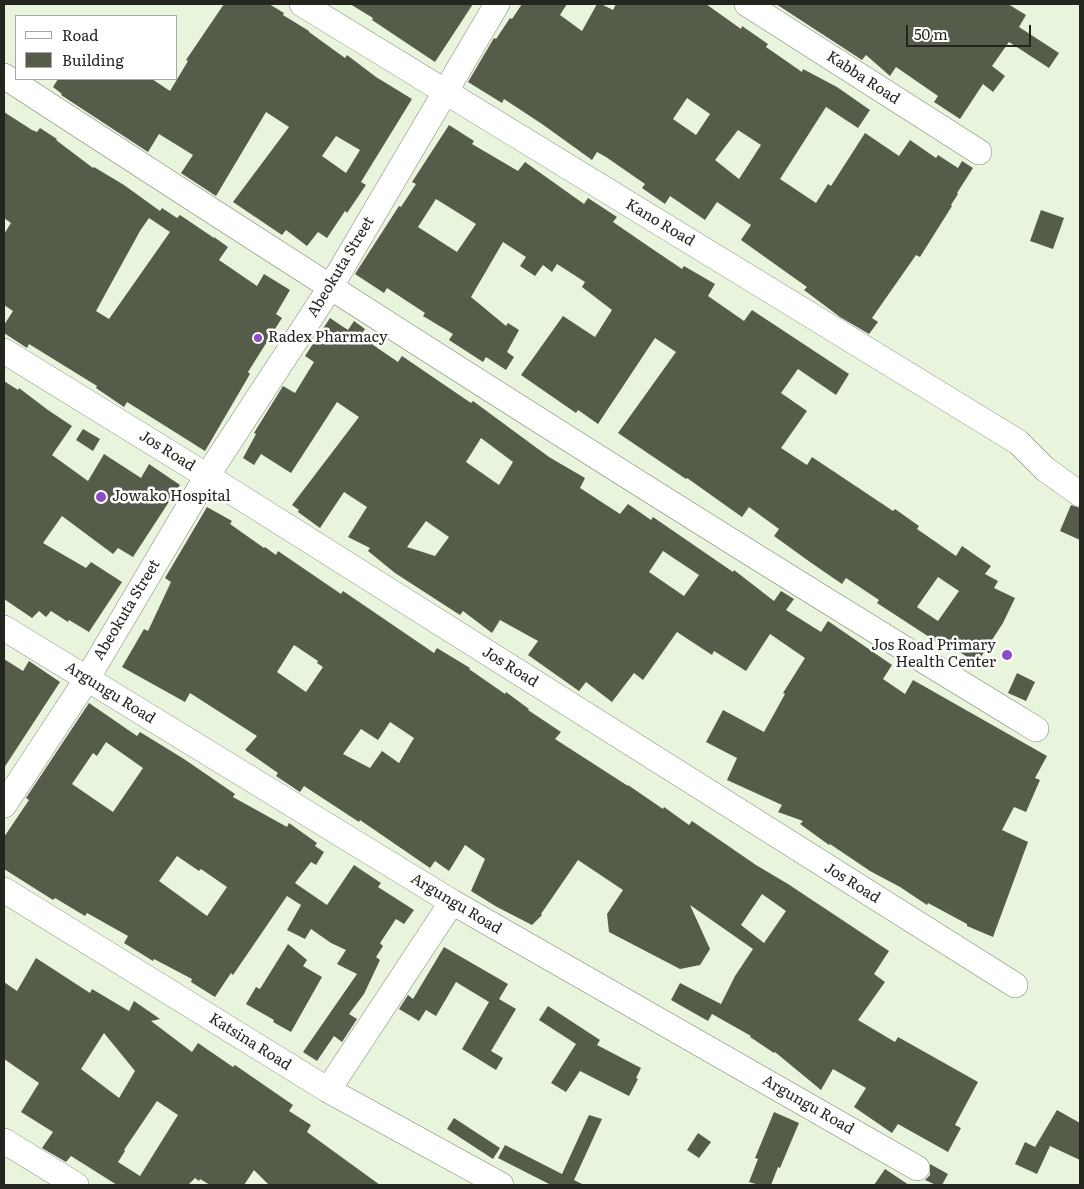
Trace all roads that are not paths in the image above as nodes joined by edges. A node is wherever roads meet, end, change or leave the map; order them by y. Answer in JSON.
{"nodes":[{"id":1,"x":302,"y":4,"type":"edge"},
{"id":2,"x":497,"y":4,"type":"edge"},
{"id":3,"x":746,"y":4,"type":"edge"},
{"id":4,"x":4,"y":76,"type":"edge"},
{"id":5,"x":444,"y":92,"type":"junction"},
{"id":6,"x":979,"y":152,"type":"dead end"},
{"id":7,"x":330,"y":288,"type":"junction"},
{"id":8,"x":4,"y":351,"type":"edge"},
{"id":9,"x":207,"y":476,"type":"junction"},
{"id":10,"x":1080,"y":494,"type":"edge"},
{"id":11,"x":4,"y":628,"type":"edge"},
{"id":12,"x":87,"y":679,"type":"junction"},
{"id":13,"x":1036,"y":729,"type":"dead end"},
{"id":14,"x":4,"y":805,"type":"edge"},
{"id":15,"x":4,"y":890,"type":"edge"},
{"id":16,"x":452,"y":902,"type":"junction"},
{"id":17,"x":1015,"y":985,"type":"dead end"},
{"id":18,"x":328,"y":1090,"type":"junction"},
{"id":19,"x":4,"y":1141,"type":"edge"},
{"id":20,"x":917,"y":1168,"type":"dead end"},
{"id":21,"x":76,"y":1185,"type":"edge"},
{"id":22,"x":501,"y":1185,"type":"edge"}],
"edges":[{"from":1,"to":5,"type":"street","name":"Kano Road"},
{"from":2,"to":5,"type":"street","name":"Abeokuta Street"},
{"from":3,"to":6,"type":"street","name":"Kabba Road"},
{"from":4,"to":7,"type":"street"},
{"from":5,"to":7,"type":"street","name":"Abeokuta Street"},
{"from":5,"to":10,"type":"street","name":"Kano Road"},
{"from":7,"to":9,"type":"street","name":"Abeokuta Street"},
{"from":7,"to":13,"type":"street"},
{"from":8,"to":9,"type":"street","name":"Jos Road"},
{"from":9,"to":12,"type":"street","name":"Abeokuta Street"},
{"from":9,"to":17,"type":"street","name":"Jos Road"},
{"from":11,"to":12,"type":"street","name":"Argungu Road"},
{"from":12,"to":14,"type":"street","name":"Abeokuta Street"},
{"from":12,"to":16,"type":"street","name":"Argungu Road"},
{"from":15,"to":18,"type":"street","name":"Katsina Road"},
{"from":16,"to":18,"type":"street"},
{"from":16,"to":20,"type":"street","name":"Argungu Road"},
{"from":18,"to":22,"type":"street","name":"Katsina Road"},
{"from":19,"to":21,"type":"street"}]}
